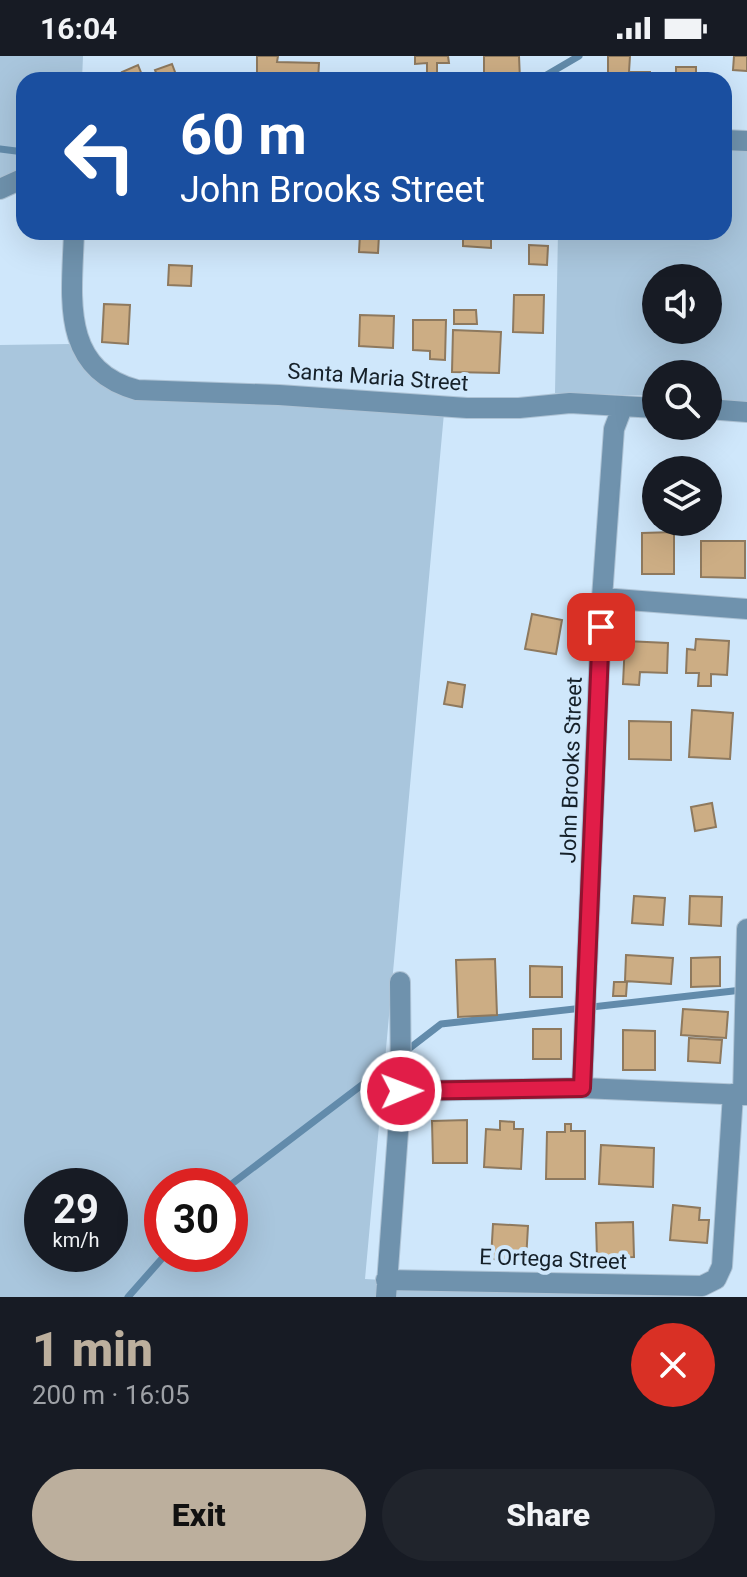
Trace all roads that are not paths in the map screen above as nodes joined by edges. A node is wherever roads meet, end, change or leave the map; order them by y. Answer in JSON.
{"nodes":[{"id":1,"x":74,"y":240,"type":"edge"},
{"id":2,"x":622,"y":408,"type":"junction"},
{"id":3,"x":642,"y":408,"type":"edge"},
{"id":4,"x":722,"y":410,"type":"edge"},
{"id":5,"x":747,"y":412,"type":"edge"},
{"id":6,"x":602,"y":598,"type":"junction"},
{"id":7,"x":747,"y":609,"type":"edge"},
{"id":8,"x":747,"y":929,"type":"edge"},
{"id":9,"x":400,"y":982,"type":"dead end"},
{"id":10,"x":582,"y":1088,"type":"junction"},
{"id":11,"x":401,"y":1091,"type":"junction"},
{"id":12,"x":741,"y":1095,"type":"edge"},
{"id":13,"x":386,"y":1288,"type":"edge"},
{"id":14,"x":623,"y":1291,"type":"edge"}],
"edges":[{"from":1,"to":2,"type":"street","name":"Santa Maria Street"},
{"from":2,"to":3,"type":"street","name":"Santa Maria Street"},
{"from":2,"to":6,"type":"street","name":"John Brooks Street"},
{"from":4,"to":5,"type":"street"},
{"from":6,"to":7,"type":"street"},
{"from":6,"to":10,"type":"street","name":"John Brooks Street"},
{"from":8,"to":12,"type":"street"},
{"from":9,"to":11,"type":"street"},
{"from":10,"to":11,"type":"street"},
{"from":10,"to":12,"type":"street"},
{"from":11,"to":13,"type":"street"},
{"from":12,"to":14,"type":"street","name":"E Ortega Street"},
{"from":13,"to":14,"type":"street","name":"E Ortega Street"}]}
